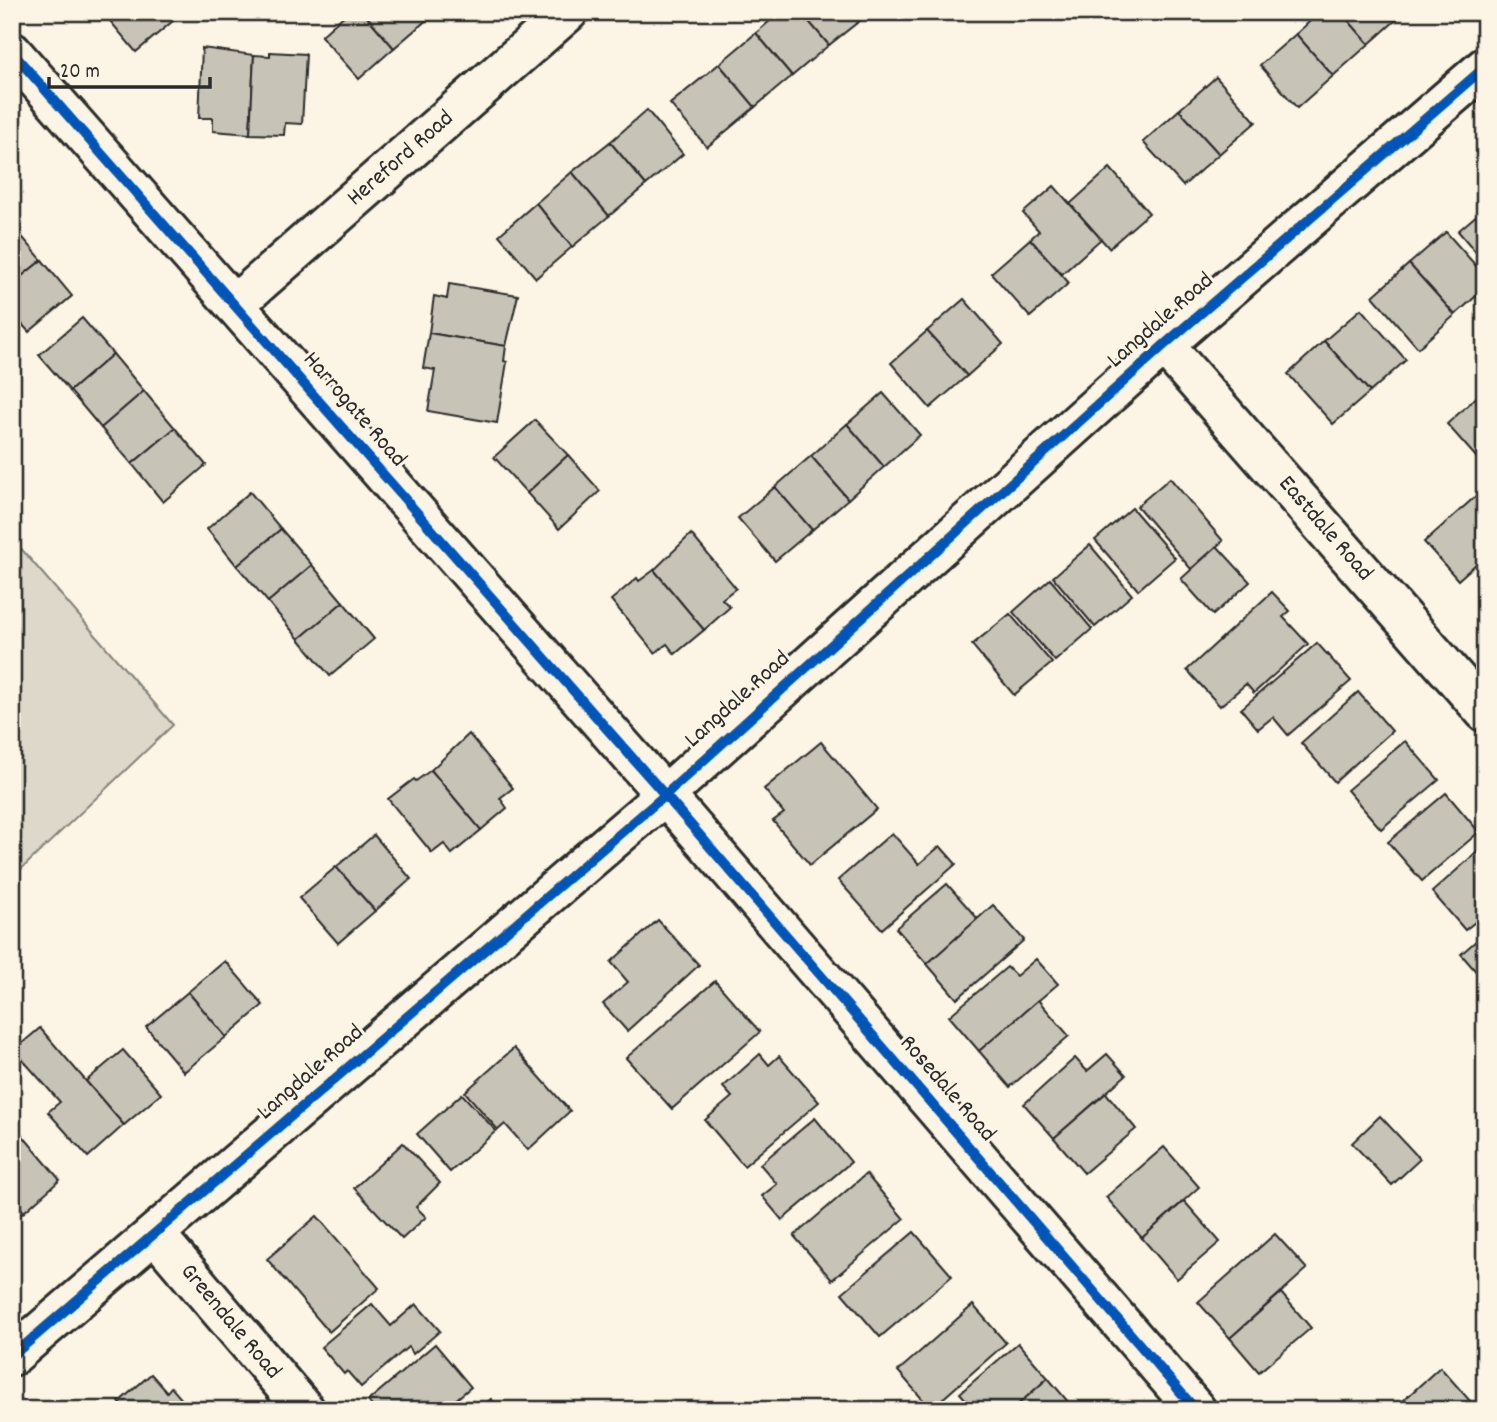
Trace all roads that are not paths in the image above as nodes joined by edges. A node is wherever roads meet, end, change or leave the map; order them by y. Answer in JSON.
{"nodes":[{"id":1,"x":568,"y":12,"type":"edge"},
{"id":2,"x":12,"y":52,"type":"edge"},
{"id":3,"x":1485,"y":67,"type":"edge"},
{"id":4,"x":234,"y":305,"type":"junction"},
{"id":5,"x":1164,"y":345,"type":"junction"},
{"id":6,"x":1485,"y":712,"type":"edge"},
{"id":7,"x":665,"y":795,"type":"junction"},
{"id":8,"x":156,"y":1235,"type":"junction"},
{"id":9,"x":12,"y":1356,"type":"edge"},
{"id":10,"x":305,"y":1410,"type":"edge"},
{"id":11,"x":1196,"y":1410,"type":"edge"}],
"edges":[{"from":1,"to":4,"type":"street","name":"Hereford Road"},
{"from":2,"to":4,"type":"street","name":"Harrogate Road"},
{"from":3,"to":5,"type":"street","name":"Langdale Road"},
{"from":4,"to":7,"type":"street","name":"Harrogate Road"},
{"from":5,"to":6,"type":"street","name":"Eastdale Road"},
{"from":5,"to":7,"type":"street","name":"Langdale Road"},
{"from":7,"to":8,"type":"street","name":"Langdale Road"},
{"from":7,"to":11,"type":"street","name":"Rosedale Road"},
{"from":8,"to":9,"type":"street","name":"Langdale Road"},
{"from":8,"to":10,"type":"street","name":"Greendale Road"}]}
